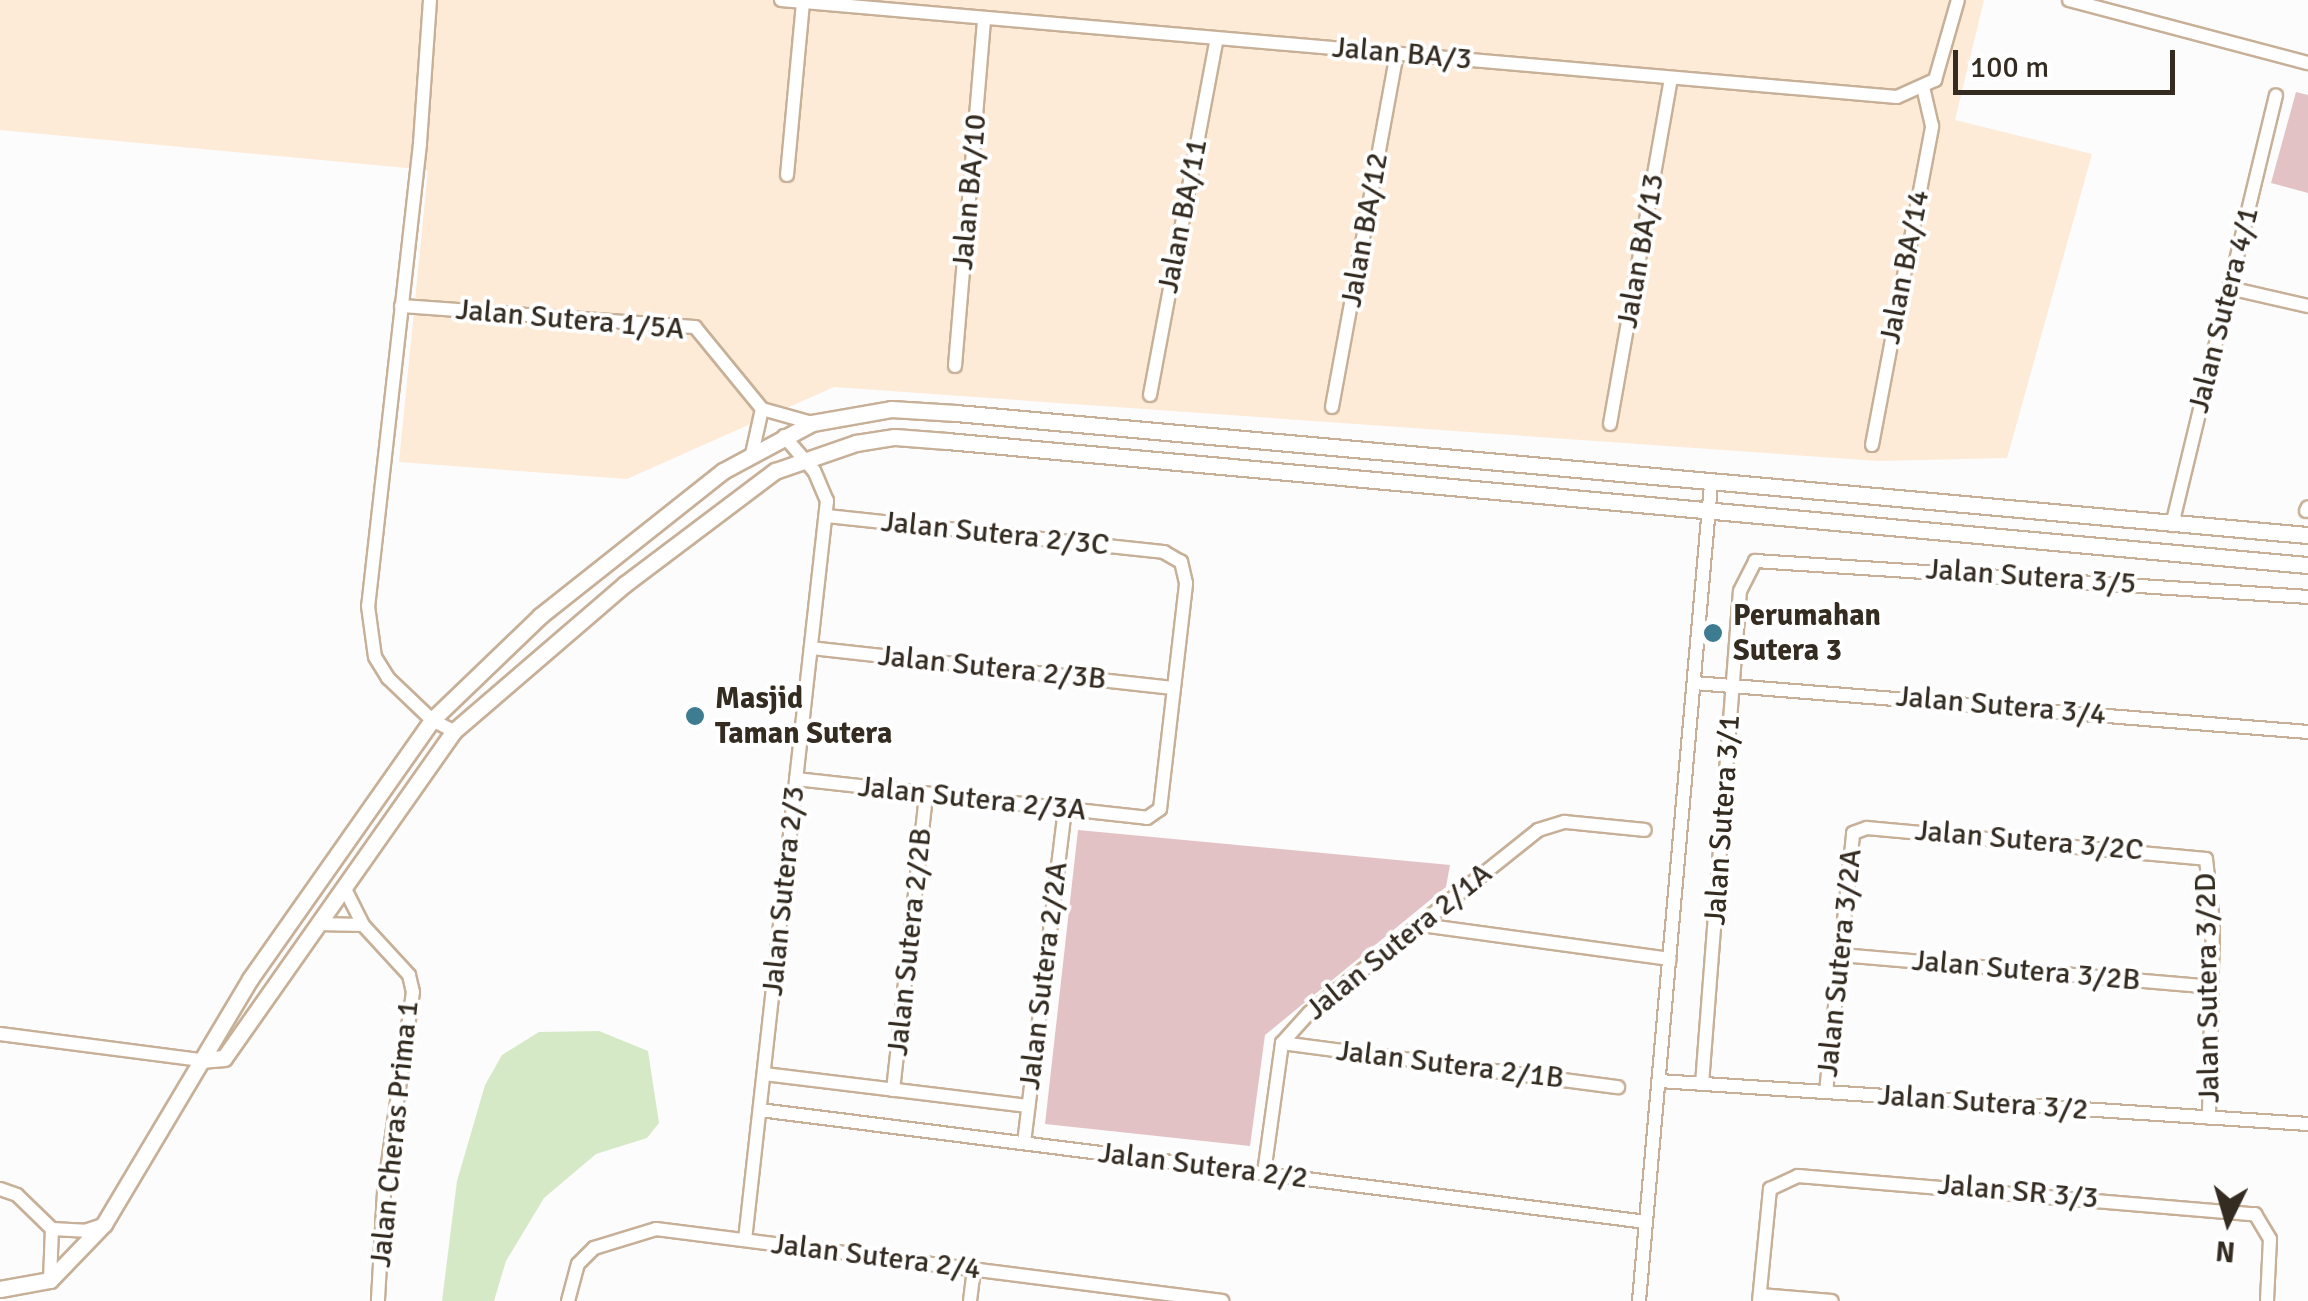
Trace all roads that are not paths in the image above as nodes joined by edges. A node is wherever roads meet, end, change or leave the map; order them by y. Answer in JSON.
{"nodes":[{"id":1,"x":430,"y":0,"type":"edge"},
{"id":2,"x":781,"y":0,"type":"edge"},
{"id":3,"x":1958,"y":0,"type":"edge"},
{"id":4,"x":2069,"y":0,"type":"edge"},
{"id":5,"x":802,"y":2,"type":"edge"},
{"id":6,"x":984,"y":18,"type":"junction"},
{"id":7,"x":1217,"y":38,"type":"junction"},
{"id":8,"x":1397,"y":54,"type":"junction"},
{"id":9,"x":2308,"y":63,"type":"edge"},
{"id":10,"x":1671,"y":78,"type":"junction"},
{"id":11,"x":1924,"y":90,"type":"junction"},
{"id":12,"x":2276,"y":95,"type":"dead end"},
{"id":13,"x":787,"y":175,"type":"dead end"},
{"id":14,"x":2229,"y":288,"type":"junction"},
{"id":15,"x":400,"y":306,"type":"junction"},
{"id":16,"x":2308,"y":306,"type":"edge"},
{"id":17,"x":955,"y":366,"type":"dead end"},
{"id":18,"x":1150,"y":394,"type":"dead end"},
{"id":19,"x":1332,"y":407,"type":"dead end"},
{"id":20,"x":762,"y":409,"type":"junction"},
{"id":21,"x":812,"y":423,"type":"junction"},
{"id":22,"x":1610,"y":424,"type":"dead end"},
{"id":23,"x":784,"y":436,"type":"junction"},
{"id":24,"x":1872,"y":445,"type":"dead end"},
{"id":25,"x":752,"y":454,"type":"junction"},
{"id":26,"x":804,"y":460,"type":"junction"},
{"id":27,"x":1711,"y":484,"type":"junction"},
{"id":28,"x":1709,"y":514,"type":"junction"},
{"id":29,"x":826,"y":516,"type":"junction"},
{"id":30,"x":2172,"y":525,"type":"junction"},
{"id":31,"x":2308,"y":534,"type":"edge"},
{"id":32,"x":1755,"y":561,"type":"joint"},
{"id":33,"x":2308,"y":566,"type":"edge"},
{"id":34,"x":2308,"y":597,"type":"edge"},
{"id":35,"x":811,"y":648,"type":"junction"},
{"id":36,"x":1694,"y":682,"type":"junction"},
{"id":37,"x":1733,"y":685,"type":"junction"},
{"id":38,"x":1174,"y":688,"type":"junction"},
{"id":39,"x":432,"y":720,"type":"junction"},
{"id":40,"x":454,"y":731,"type":"junction"},
{"id":41,"x":2308,"y":732,"type":"edge"},
{"id":42,"x":796,"y":779,"type":"junction"},
{"id":43,"x":926,"y":794,"type":"junction"},
{"id":44,"x":1065,"y":809,"type":"junction"},
{"id":45,"x":1645,"y":830,"type":"dead end"},
{"id":46,"x":1853,"y":834,"type":"joint"},
{"id":47,"x":2206,"y":859,"type":"joint"},
{"id":48,"x":344,"y":887,"type":"junction"},
{"id":49,"x":318,"y":924,"type":"junction"},
{"id":50,"x":1422,"y":925,"type":"junction"},
{"id":51,"x":363,"y":926,"type":"junction"},
{"id":52,"x":1841,"y":956,"type":"junction"},
{"id":53,"x":1670,"y":959,"type":"junction"},
{"id":54,"x":2211,"y":987,"type":"junction"},
{"id":55,"x":0,"y":1034,"type":"edge"},
{"id":56,"x":1282,"y":1043,"type":"junction"},
{"id":57,"x":201,"y":1060,"type":"junction"},
{"id":58,"x":764,"y":1074,"type":"junction"},
{"id":59,"x":1658,"y":1081,"type":"junction"},
{"id":60,"x":1702,"y":1084,"type":"junction"},
{"id":61,"x":1618,"y":1087,"type":"dead end"},
{"id":62,"x":893,"y":1090,"type":"junction"},
{"id":63,"x":1826,"y":1092,"type":"junction"},
{"id":64,"x":1028,"y":1106,"type":"junction"},
{"id":65,"x":760,"y":1110,"type":"junction"},
{"id":66,"x":2209,"y":1118,"type":"junction"},
{"id":67,"x":2308,"y":1124,"type":"edge"},
{"id":68,"x":1024,"y":1143,"type":"junction"},
{"id":69,"x":1264,"y":1174,"type":"junction"},
{"id":70,"x":0,"y":1190,"type":"edge"},
{"id":71,"x":1646,"y":1222,"type":"junction"},
{"id":72,"x":104,"y":1224,"type":"junction"},
{"id":73,"x":52,"y":1230,"type":"junction"},
{"id":74,"x":745,"y":1240,"type":"junction"},
{"id":75,"x":974,"y":1269,"type":"junction"},
{"id":76,"x":50,"y":1280,"type":"junction"},
{"id":77,"x":0,"y":1288,"type":"edge"},
{"id":78,"x":1759,"y":1298,"type":"edge"},
{"id":79,"x":378,"y":1301,"type":"edge"},
{"id":80,"x":568,"y":1301,"type":"edge"},
{"id":81,"x":970,"y":1301,"type":"edge"},
{"id":82,"x":1222,"y":1301,"type":"edge"},
{"id":83,"x":1639,"y":1301,"type":"edge"},
{"id":84,"x":1832,"y":1301,"type":"edge"},
{"id":85,"x":2267,"y":1301,"type":"edge"}],
"edges":[{"from":1,"to":15,"type":"street"},
{"from":2,"to":5,"type":"street","name":"Jalan BA/3"},
{"from":3,"to":11,"type":"street"},
{"from":4,"to":9,"type":"street"},
{"from":5,"to":6,"type":"street","name":"Jalan BA/3"},
{"from":5,"to":13,"type":"street"},
{"from":6,"to":7,"type":"street","name":"Jalan BA/3"},
{"from":6,"to":17,"type":"street","name":"Jalan BA/10"},
{"from":7,"to":8,"type":"street","name":"Jalan BA/3"},
{"from":7,"to":18,"type":"street","name":"Jalan BA/11"},
{"from":8,"to":10,"type":"street","name":"Jalan BA/3"},
{"from":8,"to":19,"type":"street","name":"Jalan BA/12"},
{"from":10,"to":11,"type":"street","name":"Jalan BA/3"},
{"from":10,"to":22,"type":"street","name":"Jalan BA/13"},
{"from":11,"to":24,"type":"street","name":"Jalan BA/14"},
{"from":12,"to":14,"type":"street","name":"Jalan Sutera 4/1"},
{"from":14,"to":16,"type":"street"},
{"from":14,"to":30,"type":"street","name":"Jalan Sutera 4/1"},
{"from":15,"to":20,"type":"street","name":"Jalan Sutera 1/5A"},
{"from":15,"to":39,"type":"street"},
{"from":20,"to":21,"type":"street"},
{"from":20,"to":25,"type":"street"},
{"from":21,"to":23,"type":"street"},
{"from":21,"to":27,"type":"street"},
{"from":23,"to":25,"type":"street"},
{"from":23,"to":26,"type":"street","name":"Jalan Sutera 2/3"},
{"from":25,"to":39,"type":"street"},
{"from":26,"to":28,"type":"street"},
{"from":26,"to":29,"type":"street","name":"Jalan Sutera 2/3"},
{"from":26,"to":40,"type":"street"},
{"from":27,"to":28,"type":"street"},
{"from":27,"to":30,"type":"street"},
{"from":28,"to":33,"type":"street"},
{"from":28,"to":36,"type":"street"},
{"from":29,"to":35,"type":"street","name":"Jalan Sutera 2/3"},
{"from":29,"to":38,"type":"street","name":"Jalan Sutera 2/3C"},
{"from":30,"to":31,"type":"street"},
{"from":32,"to":34,"type":"street","name":"Jalan Sutera 3/5"},
{"from":32,"to":37,"type":"street","name":"Jalan Sutera 3/1"},
{"from":35,"to":38,"type":"street","name":"Jalan Sutera 2/3B"},
{"from":35,"to":42,"type":"street","name":"Jalan Sutera 2/3"},
{"from":36,"to":37,"type":"street","name":"Jalan Sutera 3/4"},
{"from":36,"to":53,"type":"street"},
{"from":37,"to":41,"type":"street","name":"Jalan Sutera 3/4"},
{"from":37,"to":60,"type":"street","name":"Jalan Sutera 3/1"},
{"from":38,"to":44,"type":"street","name":"Jalan Sutera 2/3A"},
{"from":39,"to":40,"type":"street"},
{"from":39,"to":57,"type":"street"},
{"from":40,"to":48,"type":"street"},
{"from":42,"to":43,"type":"street","name":"Jalan Sutera 2/3A"},
{"from":42,"to":58,"type":"street","name":"Jalan Sutera 2/3"},
{"from":43,"to":44,"type":"street","name":"Jalan Sutera 2/3A"},
{"from":43,"to":62,"type":"street","name":"Jalan Sutera 2/2B"},
{"from":44,"to":64,"type":"street","name":"Jalan Sutera 2/2A"},
{"from":45,"to":50,"type":"street","name":"Jalan Sutera 2/1A"},
{"from":46,"to":47,"type":"street","name":"Jalan Sutera 3/2C"},
{"from":46,"to":52,"type":"street","name":"Jalan Sutera 3/2A"},
{"from":47,"to":54,"type":"street","name":"Jalan Sutera 3/2D"},
{"from":48,"to":49,"type":"street"},
{"from":48,"to":51,"type":"street","name":"Jalan Cheras Prima 1"},
{"from":49,"to":51,"type":"street"},
{"from":49,"to":57,"type":"street"},
{"from":50,"to":53,"type":"street"},
{"from":50,"to":56,"type":"street","name":"Jalan Sutera 2/1A"},
{"from":51,"to":79,"type":"street","name":"Jalan Cheras Prima 1"},
{"from":52,"to":54,"type":"street","name":"Jalan Sutera 3/2B"},
{"from":52,"to":63,"type":"street","name":"Jalan Sutera 3/2A"},
{"from":53,"to":59,"type":"street"},
{"from":54,"to":66,"type":"street","name":"Jalan Sutera 3/2D"},
{"from":55,"to":57,"type":"street"},
{"from":56,"to":61,"type":"street","name":"Jalan Sutera 2/1B"},
{"from":56,"to":69,"type":"street","name":"Jalan Sutera 2/1A"},
{"from":57,"to":72,"type":"street"},
{"from":58,"to":62,"type":"street"},
{"from":58,"to":65,"type":"street","name":"Jalan Sutera 2/3"},
{"from":59,"to":60,"type":"street","name":"Jalan Sutera 3/2"},
{"from":59,"to":71,"type":"street"},
{"from":60,"to":63,"type":"street","name":"Jalan Sutera 3/2"},
{"from":62,"to":64,"type":"street"},
{"from":63,"to":66,"type":"street","name":"Jalan Sutera 3/2"},
{"from":64,"to":68,"type":"street","name":"Jalan Sutera 2/2A"},
{"from":65,"to":68,"type":"street","name":"Jalan Sutera 2/2"},
{"from":65,"to":74,"type":"street","name":"Jalan Sutera 2/3"},
{"from":66,"to":67,"type":"street","name":"Jalan Sutera 3/2"},
{"from":68,"to":69,"type":"street","name":"Jalan Sutera 2/2"},
{"from":69,"to":71,"type":"street","name":"Jalan Sutera 2/2"},
{"from":70,"to":73,"type":"street"},
{"from":71,"to":83,"type":"street"},
{"from":72,"to":73,"type":"street"},
{"from":72,"to":76,"type":"street"},
{"from":73,"to":76,"type":"street"},
{"from":74,"to":75,"type":"street","name":"Jalan Sutera 2/4"},
{"from":74,"to":80,"type":"street","name":"Jalan Sutera 2/4"},
{"from":75,"to":81,"type":"street"},
{"from":75,"to":82,"type":"street","name":"Jalan Sutera 2/4"},
{"from":76,"to":77,"type":"street"},
{"from":78,"to":84,"type":"street"},
{"from":78,"to":85,"type":"street","name":"Jalan SR 3/3"}]}
